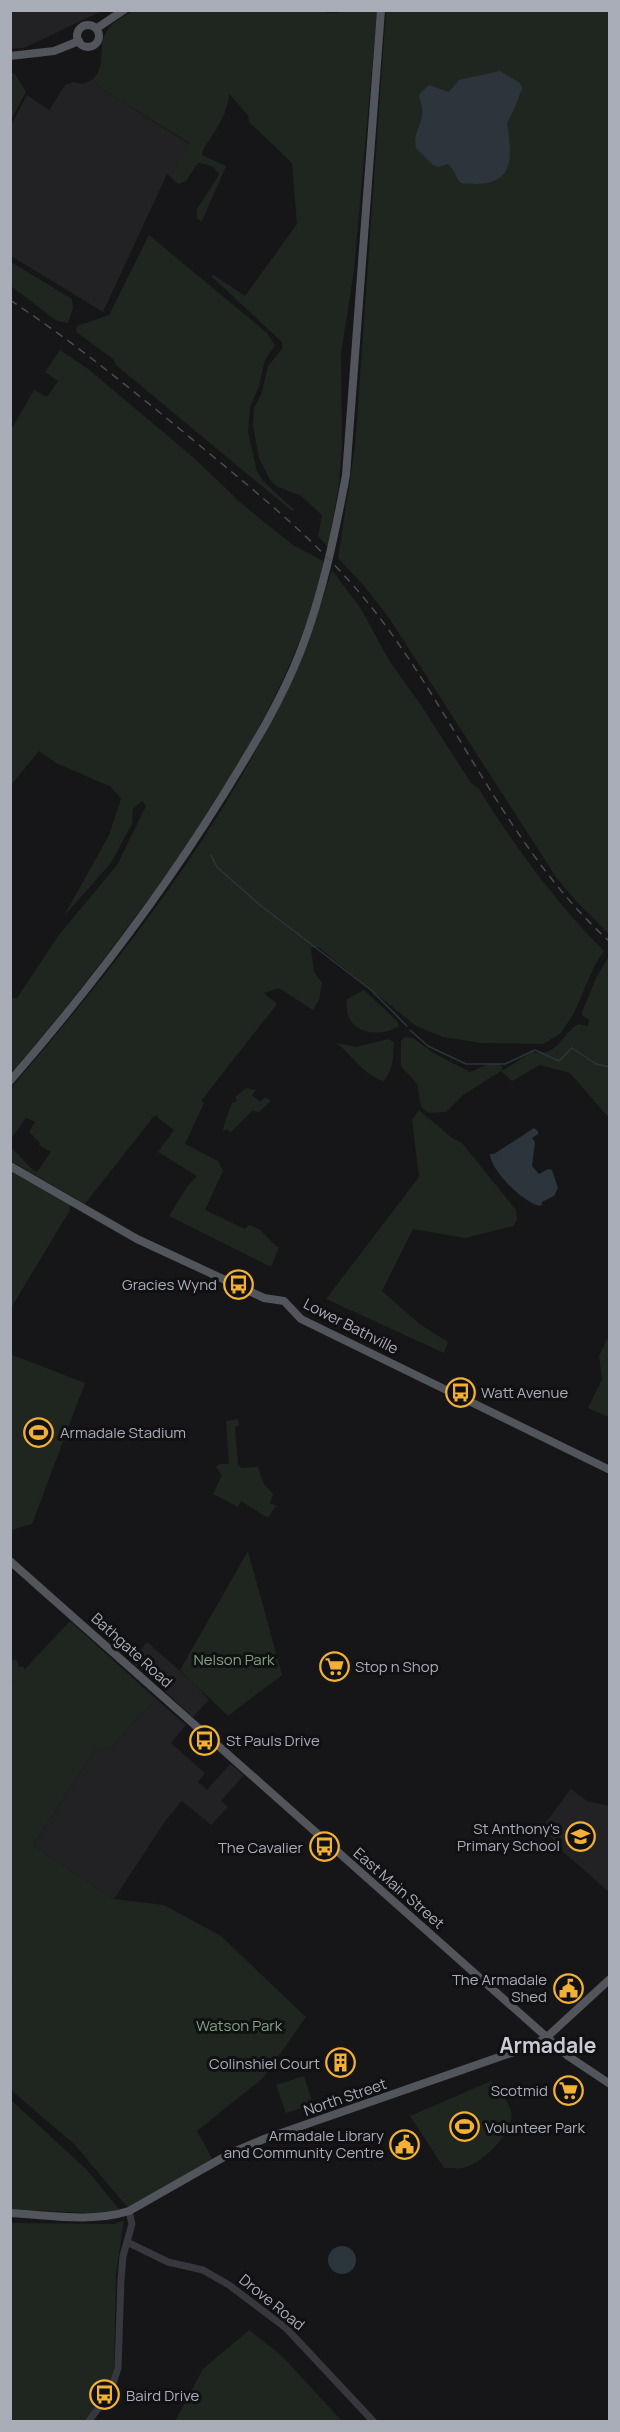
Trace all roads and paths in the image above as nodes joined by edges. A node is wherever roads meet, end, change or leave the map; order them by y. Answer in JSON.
{"nodes":[{"id":1,"x":124,"y":10,"type":"edge"},
{"id":2,"x":381,"y":10,"type":"edge"},
{"id":3,"x":97,"y":28,"type":"junction"},
{"id":4,"x":79,"y":41,"type":"junction"},
{"id":5,"x":10,"y":56,"type":"edge"},
{"id":6,"x":10,"y":1081,"type":"edge"},
{"id":7,"x":10,"y":1166,"type":"edge"},
{"id":8,"x":609,"y":1470,"type":"edge"},
{"id":9,"x":10,"y":1561,"type":"edge"},
{"id":10,"x":235,"y":1760,"type":"joint"},
{"id":11,"x":609,"y":1979,"type":"edge"},
{"id":12,"x":547,"y":2037,"type":"junction"},
{"id":13,"x":609,"y":2084,"type":"edge"},
{"id":14,"x":128,"y":2212,"type":"junction"},
{"id":15,"x":10,"y":2213,"type":"edge"},
{"id":16,"x":127,"y":2242,"type":"junction"},
{"id":17,"x":88,"y":2421,"type":"edge"},
{"id":18,"x":374,"y":2421,"type":"edge"}],
"edges":[{"from":1,"to":3,"type":"main road"},
{"from":2,"to":6,"type":"main road"},
{"from":3,"to":4,"type":"main road"},
{"from":3,"to":4,"type":"main road"},
{"from":4,"to":5,"type":"main road"},
{"from":7,"to":8,"type":"main road","name":"Lower Bathville"},
{"from":9,"to":10,"type":"main road","name":"Bathgate Road"},
{"from":10,"to":12,"type":"main road","name":"East Main Street"},
{"from":11,"to":12,"type":"main road","name":"North Street"},
{"from":12,"to":13,"type":"main road","name":"East Main Street"},
{"from":12,"to":14,"type":"main road","name":"North Street"},
{"from":14,"to":15,"type":"main road"},
{"from":14,"to":16,"type":"street"},
{"from":16,"to":17,"type":"street"},
{"from":16,"to":18,"type":"street","name":"Drove Road"}]}
